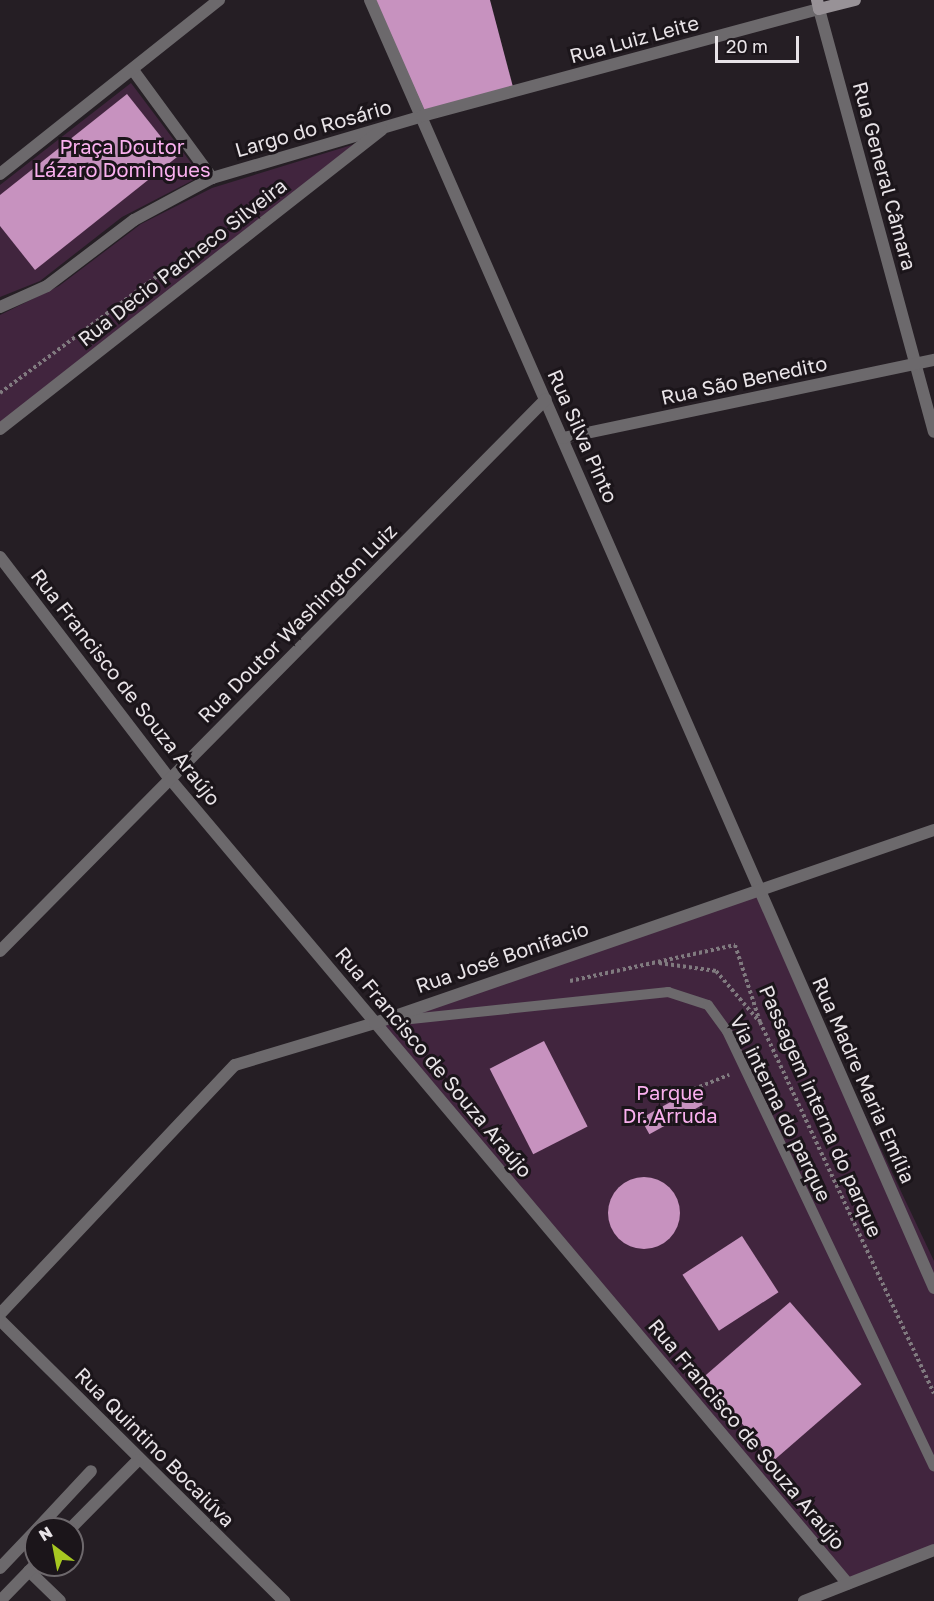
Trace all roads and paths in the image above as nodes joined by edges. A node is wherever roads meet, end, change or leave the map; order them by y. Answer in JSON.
{"nodes":[{"id":1,"x":219,"y":0,"type":"edge"},
{"id":2,"x":370,"y":0,"type":"edge"},
{"id":3,"x":855,"y":0,"type":"edge"},
{"id":4,"x":818,"y":5,"type":"edge"},
{"id":5,"x":133,"y":70,"type":"junction"},
{"id":6,"x":422,"y":116,"type":"junction"},
{"id":7,"x":388,"y":126,"type":"junction"},
{"id":8,"x":0,"y":174,"type":"edge"},
{"id":9,"x":212,"y":178,"type":"junction"},
{"id":10,"x":189,"y":253,"type":"dead end"},
{"id":11,"x":0,"y":307,"type":"edge"},
{"id":12,"x":934,"y":360,"type":"edge"},
{"id":13,"x":916,"y":364,"type":"junction"},
{"id":14,"x":0,"y":393,"type":"edge"},
{"id":15,"x":546,"y":399,"type":"junction"},
{"id":16,"x":0,"y":429,"type":"edge"},
{"id":17,"x":934,"y":432,"type":"edge"},
{"id":18,"x":563,"y":438,"type":"junction"},
{"id":19,"x":0,"y":557,"type":"edge"},
{"id":20,"x":170,"y":779,"type":"junction"},
{"id":21,"x":934,"y":830,"type":"edge"},
{"id":22,"x":759,"y":887,"type":"junction"},
{"id":23,"x":0,"y":951,"type":"edge"},
{"id":24,"x":655,"y":962,"type":"junction"},
{"id":25,"x":561,"y":982,"type":"dead end"},
{"id":26,"x":760,"y":1022,"type":"junction"},
{"id":27,"x":375,"y":1023,"type":"junction"},
{"id":28,"x":744,"y":1068,"type":"junction"},
{"id":29,"x":693,"y":1089,"type":"dead end"},
{"id":30,"x":934,"y":1288,"type":"edge"},
{"id":31,"x":0,"y":1314,"type":"edge"},
{"id":32,"x":0,"y":1320,"type":"edge"},
{"id":33,"x":934,"y":1393,"type":"edge"},
{"id":34,"x":138,"y":1460,"type":"junction"},
{"id":35,"x":934,"y":1466,"type":"edge"},
{"id":36,"x":91,"y":1471,"type":"dead end"},
{"id":37,"x":47,"y":1517,"type":"edge"},
{"id":38,"x":82,"y":1517,"type":"edge"},
{"id":39,"x":24,"y":1542,"type":"edge"},
{"id":40,"x":934,"y":1550,"type":"edge"},
{"id":41,"x":0,"y":1568,"type":"edge"},
{"id":42,"x":24,"y":1576,"type":"edge"},
{"id":43,"x":41,"y":1577,"type":"edge"},
{"id":44,"x":848,"y":1584,"type":"junction"},
{"id":45,"x":0,"y":1601,"type":"edge"},
{"id":46,"x":60,"y":1601,"type":"edge"},
{"id":47,"x":284,"y":1601,"type":"edge"},
{"id":48,"x":804,"y":1601,"type":"edge"}],
"edges":[{"from":1,"to":5,"type":"street"},
{"from":2,"to":6,"type":"street","name":"Rua Silva Pinto"},
{"from":3,"to":4,"type":"street","name":"Rua Luiz Leite"},
{"from":4,"to":6,"type":"street","name":"Rua Luiz Leite"},
{"from":4,"to":13,"type":"street","name":"Rua General Câmara"},
{"from":5,"to":8,"type":"street"},
{"from":5,"to":9,"type":"street"},
{"from":6,"to":7,"type":"street","name":"Largo do Rosário"},
{"from":6,"to":15,"type":"street","name":"Rua Silva Pinto"},
{"from":7,"to":9,"type":"street","name":"Largo do Rosário"},
{"from":7,"to":16,"type":"street","name":"Rua Decio Pacheco Silveira"},
{"from":9,"to":11,"type":"street","name":"Largo do Rosário"},
{"from":10,"to":14,"type":"path"},
{"from":12,"to":13,"type":"street","name":"Rua São Benedito"},
{"from":13,"to":17,"type":"street","name":"Rua General Câmara"},
{"from":13,"to":18,"type":"street","name":"Rua São Benedito"},
{"from":15,"to":18,"type":"street","name":"Rua Silva Pinto"},
{"from":15,"to":20,"type":"street","name":"Rua Doutor Washington Luiz"},
{"from":18,"to":22,"type":"street","name":"Rua Silva Pinto"},
{"from":19,"to":20,"type":"street","name":"Rua Francisco de Souza Araújo"},
{"from":20,"to":23,"type":"street","name":"Rua Doutor Washington Luiz"},
{"from":20,"to":27,"type":"street","name":"Rua Francisco de Souza Araújo"},
{"from":21,"to":22,"type":"street","name":"Rua José Bonifacio"},
{"from":22,"to":27,"type":"street","name":"Rua José Bonifacio"},
{"from":22,"to":30,"type":"street","name":"Rua Madre Maria Emília"},
{"from":24,"to":25,"type":"path","name":"Passagem interna do parque"},
{"from":24,"to":26,"type":"path"},
{"from":24,"to":26,"type":"path","name":"Passagem interna do parque"},
{"from":26,"to":33,"type":"path","name":"Passagem interna do parque"},
{"from":27,"to":28,"type":"lane","name":"Via interna do parque"},
{"from":27,"to":31,"type":"street","name":"Rua José Bonifacio"},
{"from":27,"to":44,"type":"street","name":"Rua Francisco de Souza Araújo"},
{"from":28,"to":29,"type":"path"},
{"from":28,"to":35,"type":"lane","name":"Via interna do parque"},
{"from":32,"to":34,"type":"street","name":"Rua Quintino Bocaiúva"},
{"from":34,"to":38,"type":"street"},
{"from":34,"to":47,"type":"street","name":"Rua Quintino Bocaiúva"},
{"from":36,"to":37,"type":"street"},
{"from":39,"to":41,"type":"street"},
{"from":40,"to":44,"type":"street"},
{"from":42,"to":45,"type":"street"},
{"from":43,"to":46,"type":"street"},
{"from":44,"to":48,"type":"street"}]}
